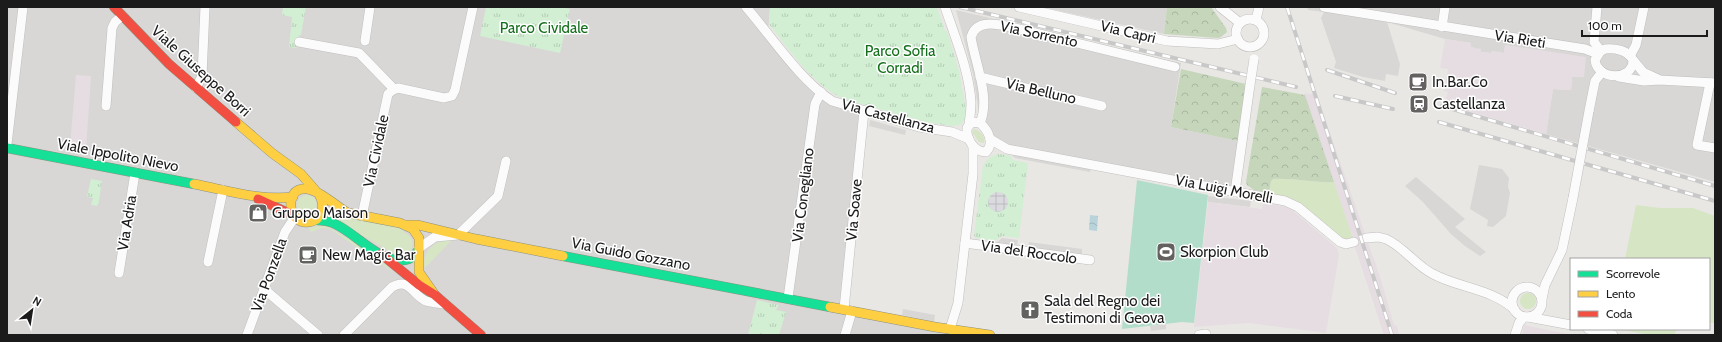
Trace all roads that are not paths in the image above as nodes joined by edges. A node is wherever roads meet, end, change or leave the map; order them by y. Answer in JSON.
{"nodes":[{"id":1,"x":23,"y":7,"type":"edge"},
{"id":2,"x":114,"y":7,"type":"edge"},
{"id":3,"x":204,"y":7,"type":"edge"},
{"id":4,"x":370,"y":7,"type":"edge"},
{"id":5,"x":473,"y":7,"type":"edge"},
{"id":6,"x":746,"y":7,"type":"edge"},
{"id":7,"x":945,"y":7,"type":"edge"},
{"id":8,"x":1019,"y":7,"type":"edge"},
{"id":9,"x":1220,"y":7,"type":"edge"},
{"id":10,"x":1259,"y":7,"type":"edge"},
{"id":11,"x":1324,"y":7,"type":"edge"},
{"id":12,"x":1445,"y":7,"type":"edge"},
{"id":13,"x":1597,"y":7,"type":"edge"},
{"id":14,"x":1644,"y":7,"type":"edge"},
{"id":15,"x":122,"y":16,"type":"junction"},
{"id":16,"x":1256,"y":20,"type":"junction"},
{"id":17,"x":1240,"y":24,"type":"junction"},
{"id":18,"x":1442,"y":27,"type":"junction"},
{"id":19,"x":1238,"y":39,"type":"junction"},
{"id":20,"x":365,"y":41,"type":"dead end"},
{"id":21,"x":299,"y":42,"type":"dead end"},
{"id":22,"x":1255,"y":46,"type":"junction"},
{"id":23,"x":1600,"y":52,"type":"junction"},
{"id":24,"x":1631,"y":58,"type":"junction"},
{"id":25,"x":1175,"y":67,"type":"dead end"},
{"id":26,"x":1602,"y":72,"type":"junction"},
{"id":27,"x":1617,"y":76,"type":"junction"},
{"id":28,"x":980,"y":77,"type":"junction"},
{"id":29,"x":1659,"y":80,"type":"junction"},
{"id":30,"x":1713,"y":83,"type":"edge"},
{"id":31,"x":196,"y":88,"type":"junction"},
{"id":32,"x":394,"y":89,"type":"junction"},
{"id":33,"x":821,"y":92,"type":"junction"},
{"id":34,"x":106,"y":106,"type":"dead end"},
{"id":35,"x":1102,"y":106,"type":"dead end"},
{"id":36,"x":864,"y":111,"type":"junction"},
{"id":37,"x":974,"y":124,"type":"junction"},
{"id":38,"x":952,"y":132,"type":"junction"},
{"id":39,"x":990,"y":139,"type":"junction"},
{"id":40,"x":971,"y":142,"type":"junction"},
{"id":41,"x":7,"y":144,"type":"edge"},
{"id":42,"x":7,"y":148,"type":"edge"},
{"id":43,"x":1715,"y":148,"type":"edge"},
{"id":44,"x":1007,"y":149,"type":"junction"},
{"id":45,"x":986,"y":151,"type":"junction"},
{"id":46,"x":272,"y":153,"type":"junction"},
{"id":47,"x":506,"y":161,"type":"dead end"},
{"id":48,"x":135,"y":173,"type":"junction"},
{"id":49,"x":973,"y":174,"type":"junction"},
{"id":50,"x":223,"y":190,"type":"junction"},
{"id":51,"x":317,"y":192,"type":"junction"},
{"id":52,"x":1235,"y":192,"type":"junction"},
{"id":53,"x":295,"y":194,"type":"junction"},
{"id":54,"x":249,"y":195,"type":"junction"},
{"id":55,"x":294,"y":216,"type":"junction"},
{"id":56,"x":362,"y":216,"type":"junction"},
{"id":57,"x":317,"y":220,"type":"junction"},
{"id":58,"x":405,"y":225,"type":"junction"},
{"id":59,"x":458,"y":235,"type":"junction"},
{"id":60,"x":1366,"y":238,"type":"dead end"},
{"id":61,"x":1354,"y":242,"type":"dead end"},
{"id":62,"x":965,"y":243,"type":"junction"},
{"id":63,"x":418,"y":250,"type":"junction"},
{"id":64,"x":381,"y":254,"type":"junction"},
{"id":65,"x":1090,"y":260,"type":"dead end"},
{"id":66,"x":208,"y":262,"type":"dead end"},
{"id":67,"x":392,"y":265,"type":"junction"},
{"id":68,"x":119,"y":273,"type":"dead end"},
{"id":69,"x":1550,"y":274,"type":"junction"},
{"id":70,"x":392,"y":287,"type":"junction"},
{"id":71,"x":1529,"y":287,"type":"junction"},
{"id":72,"x":264,"y":289,"type":"junction"},
{"id":73,"x":1515,"y":294,"type":"junction"},
{"id":74,"x":435,"y":295,"type":"junction"},
{"id":75,"x":1496,"y":297,"type":"junction"},
{"id":76,"x":788,"y":298,"type":"junction"},
{"id":77,"x":1542,"y":302,"type":"junction"},
{"id":78,"x":445,"y":304,"type":"junction"},
{"id":79,"x":848,"y":310,"type":"junction"},
{"id":80,"x":1515,"y":310,"type":"junction"},
{"id":81,"x":1526,"y":317,"type":"junction"},
{"id":82,"x":1559,"y":323,"type":"junction"},
{"id":83,"x":1570,"y":325,"type":"edge"},
{"id":84,"x":950,"y":329,"type":"junction"},
{"id":85,"x":1592,"y":330,"type":"edge"},
{"id":86,"x":934,"y":331,"type":"edge"},
{"id":87,"x":247,"y":335,"type":"edge"},
{"id":88,"x":318,"y":335,"type":"edge"},
{"id":89,"x":344,"y":335,"type":"edge"},
{"id":90,"x":481,"y":335,"type":"edge"},
{"id":91,"x":845,"y":335,"type":"edge"},
{"id":92,"x":990,"y":335,"type":"edge"},
{"id":93,"x":1515,"y":335,"type":"edge"},
{"id":94,"x":1613,"y":335,"type":"edge"}],
"edges":[{"from":1,"to":41,"type":"street"},
{"from":2,"to":15,"type":"main road","name":"Viale Giuseppe Borri"},
{"from":3,"to":31,"type":"street"},
{"from":4,"to":20,"type":"street"},
{"from":5,"to":32,"type":"street"},
{"from":6,"to":33,"type":"street","name":"Via Castellanza"},
{"from":7,"to":37,"type":"street"},
{"from":8,"to":19,"type":"street","name":"Via Capri"},
{"from":9,"to":17,"type":"street"},
{"from":10,"to":16,"type":"street"},
{"from":11,"to":18,"type":"street","name":"Via Rieti"},
{"from":12,"to":18,"type":"street"},
{"from":13,"to":23,"type":"street"},
{"from":14,"to":24,"type":"street"},
{"from":15,"to":31,"type":"main road","name":"Viale Giuseppe Borri"},
{"from":15,"to":34,"type":"street"},
{"from":16,"to":17,"type":"street"},
{"from":16,"to":22,"type":"street"},
{"from":17,"to":19,"type":"street"},
{"from":18,"to":23,"type":"street","name":"Via Rieti"},
{"from":19,"to":22,"type":"street"},
{"from":21,"to":32,"type":"street"},
{"from":22,"to":52,"type":"street","bridge":true},
{"from":23,"to":24,"type":"street"},
{"from":23,"to":26,"type":"street"},
{"from":24,"to":27,"type":"street"},
{"from":24,"to":29,"type":"street"},
{"from":25,"to":28,"type":"street","name":"Via Sorrento"},
{"from":26,"to":27,"type":"street"},
{"from":26,"to":69,"type":"street","bridge":true},
{"from":27,"to":29,"type":"street"},
{"from":28,"to":35,"type":"street","name":"Via Belluno"},
{"from":28,"to":37,"type":"street","name":"Via Sorrento"},
{"from":29,"to":30,"type":"street"},
{"from":30,"to":43,"type":"street"},
{"from":31,"to":46,"type":"main road","name":"Viale Giuseppe Borri"},
{"from":32,"to":56,"type":"street","name":"Via Cividale"},
{"from":33,"to":36,"type":"street","name":"Via Castellanza"},
{"from":33,"to":76,"type":"street","name":"Via Conegliano"},
{"from":36,"to":38,"type":"street","name":"Via Castellanza"},
{"from":36,"to":79,"type":"street","name":"Via Soave"},
{"from":37,"to":38,"type":"street","name":"Via Castellanza"},
{"from":37,"to":39,"type":"street"},
{"from":37,"to":40,"type":"street","name":"Via del Roccolo"},
{"from":38,"to":40,"type":"street","name":"Via Castellanza"},
{"from":39,"to":44,"type":"street"},
{"from":39,"to":45,"type":"street","name":"Via del Roccolo"},
{"from":40,"to":45,"type":"street","name":"Via Castellanza"},
{"from":40,"to":49,"type":"street","name":"Via del Roccolo"},
{"from":42,"to":48,"type":"main road","name":"Viale Ippolito Nievo"},
{"from":44,"to":45,"type":"street"},
{"from":44,"to":52,"type":"street","name":"Via Luigi Morelli"},
{"from":45,"to":49,"type":"street","name":"Via del Roccolo"},
{"from":46,"to":51,"type":"main road","name":"Viale Giuseppe Borri"},
{"from":46,"to":53,"type":"main road","name":"Viale Giuseppe Borri"},
{"from":47,"to":59,"type":"street"},
{"from":48,"to":50,"type":"main road","name":"Viale Ippolito Nievo"},
{"from":48,"to":68,"type":"street","name":"Via Adria"},
{"from":49,"to":62,"type":"street","name":"Via del Roccolo"},
{"from":50,"to":54,"type":"main road","name":"Viale Ippolito Nievo"},
{"from":50,"to":66,"type":"street"},
{"from":51,"to":53,"type":"main road"},
{"from":51,"to":56,"type":"main road","name":"Viale Giuseppe Borri"},
{"from":51,"to":57,"type":"main road"},
{"from":52,"to":61,"type":"street","name":"Via Luigi Morelli"},
{"from":53,"to":54,"type":"main road","name":"Viale Ippolito Nievo"},
{"from":53,"to":55,"type":"main road"},
{"from":54,"to":55,"type":"main road","name":"Viale Ippolito Nievo"},
{"from":55,"to":57,"type":"main road"},
{"from":55,"to":72,"type":"street","name":"Via Ponzella"},
{"from":56,"to":58,"type":"main road","name":"Via Guido Gozzano"},
{"from":57,"to":64,"type":"main road"},
{"from":58,"to":59,"type":"main road","name":"Via Guido Gozzano"},
{"from":58,"to":63,"type":"main road"},
{"from":59,"to":63,"type":"street"},
{"from":59,"to":76,"type":"main road","name":"Via Guido Gozzano"},
{"from":60,"to":75,"type":"street"},
{"from":62,"to":65,"type":"street","name":"Via del Roccolo"},
{"from":62,"to":84,"type":"street"},
{"from":63,"to":64,"type":"main road"},
{"from":63,"to":74,"type":"main road"},
{"from":64,"to":67,"type":"main road"},
{"from":67,"to":70,"type":"street"},
{"from":67,"to":74,"type":"main road"},
{"from":69,"to":71,"type":"street"},
{"from":69,"to":77,"type":"street"},
{"from":70,"to":78,"type":"street"},
{"from":70,"to":89,"type":"street"},
{"from":71,"to":73,"type":"street"},
{"from":71,"to":77,"type":"street"},
{"from":72,"to":87,"type":"street","name":"Via Ponzella"},
{"from":72,"to":88,"type":"street"},
{"from":73,"to":75,"type":"street"},
{"from":73,"to":80,"type":"street"},
{"from":74,"to":78,"type":"main road"},
{"from":75,"to":80,"type":"street"},
{"from":76,"to":79,"type":"main road","name":"Via Guido Gozzano"},
{"from":77,"to":81,"type":"street"},
{"from":77,"to":82,"type":"street"},
{"from":78,"to":90,"type":"main road"},
{"from":79,"to":86,"type":"main road","name":"Via Guido Gozzano"},
{"from":79,"to":91,"type":"street"},
{"from":80,"to":81,"type":"street"},
{"from":81,"to":82,"type":"street"},
{"from":81,"to":93,"type":"street"},
{"from":82,"to":83,"type":"street"},
{"from":84,"to":86,"type":"main road","name":"Via Guido Gozzano"},
{"from":84,"to":92,"type":"main road","name":"Via Guido Gozzano"},
{"from":85,"to":94,"type":"street"}]}
